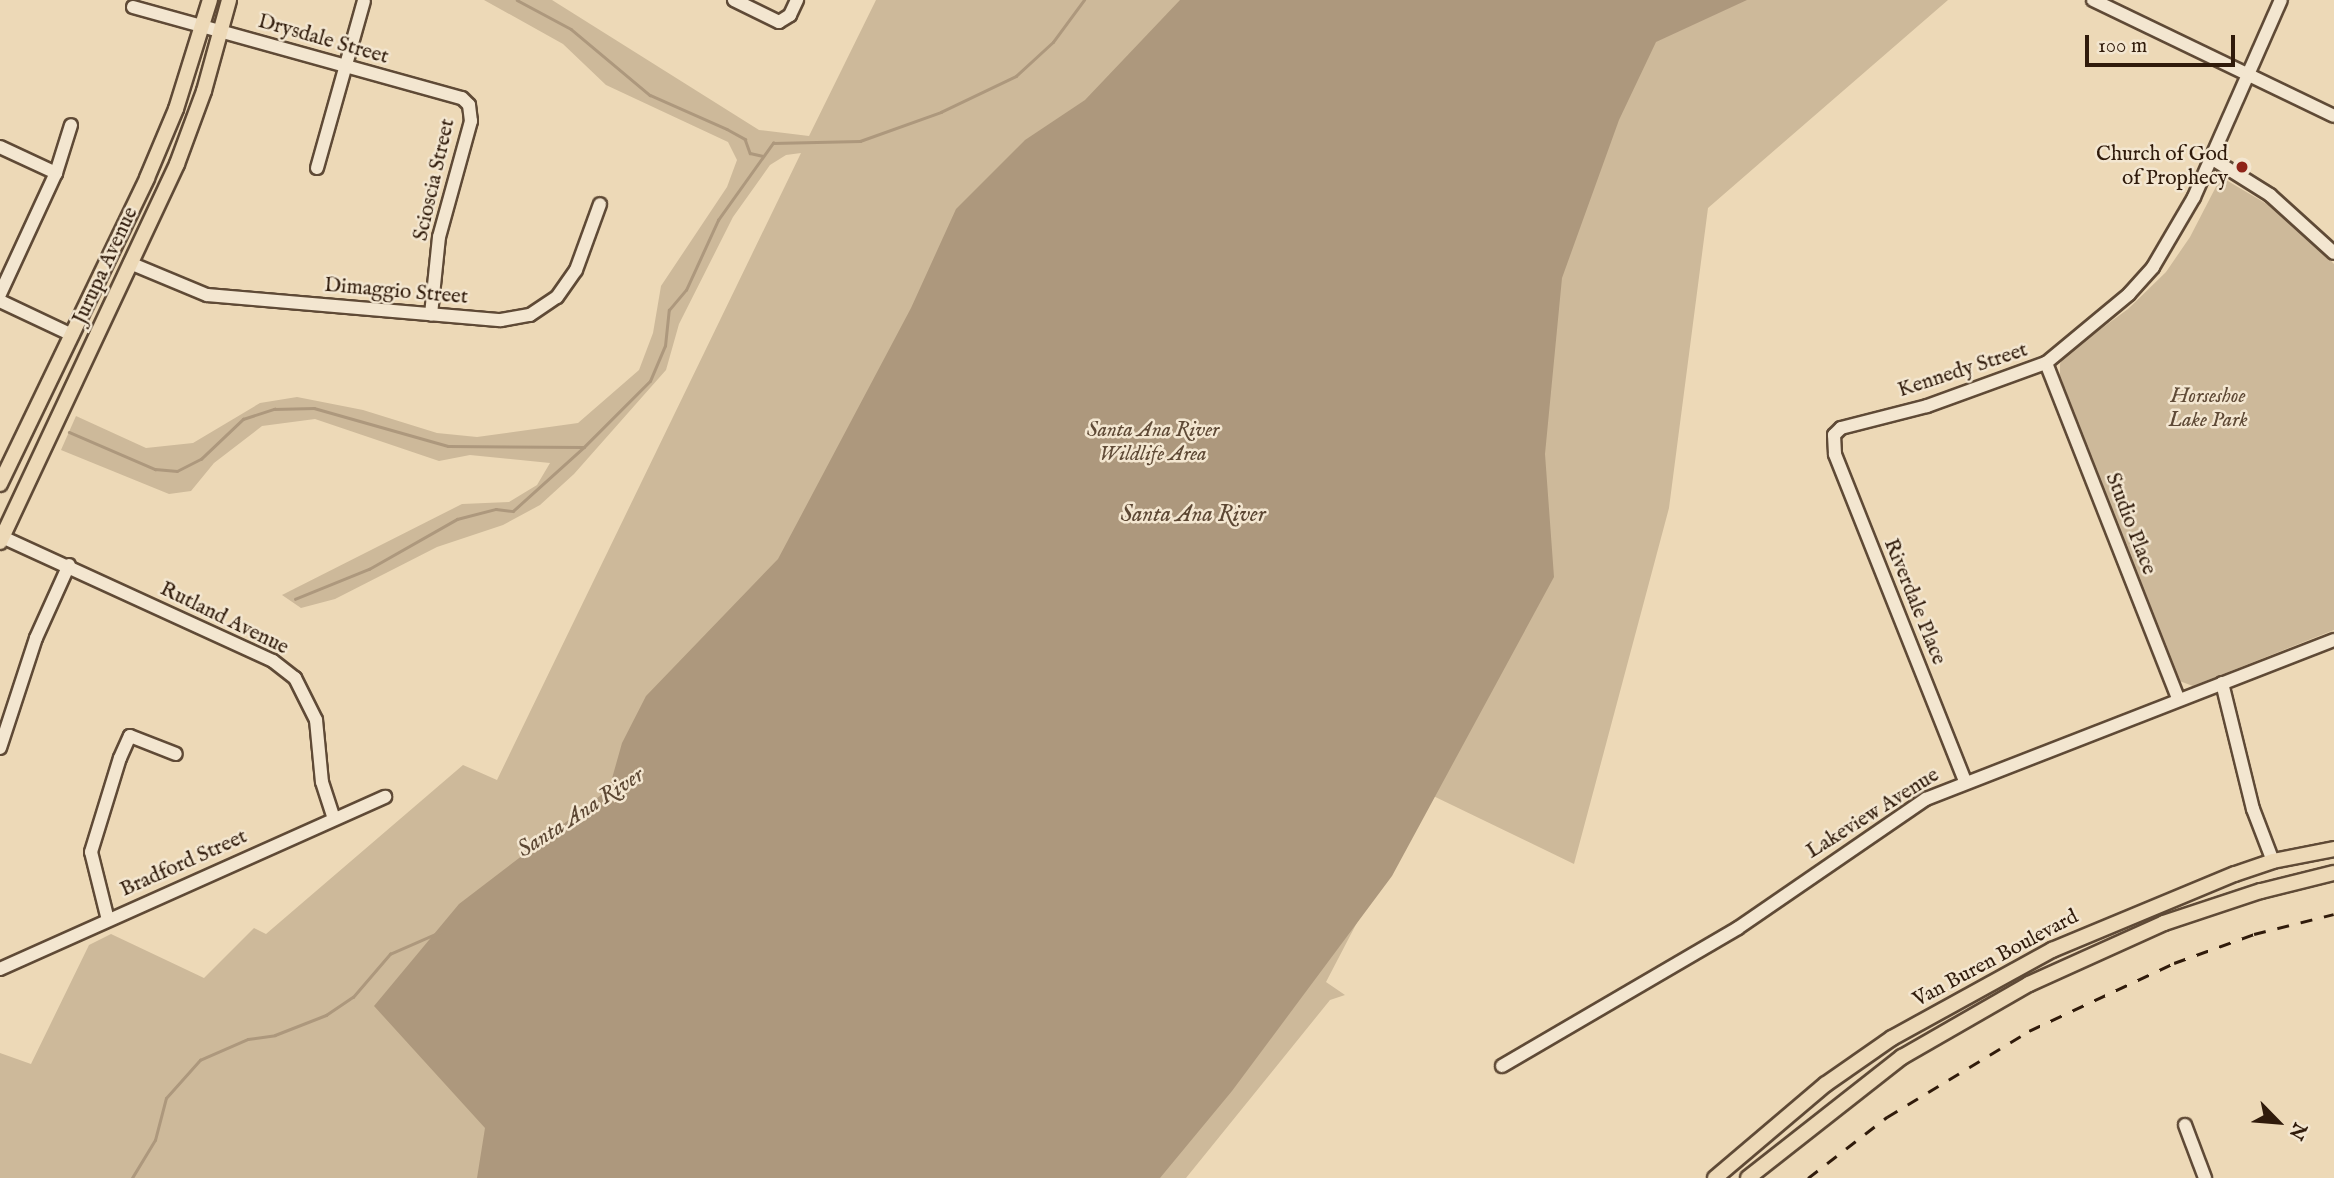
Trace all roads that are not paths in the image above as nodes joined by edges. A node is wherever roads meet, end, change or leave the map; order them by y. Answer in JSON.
{"nodes":[{"id":1,"x":210,"y":0,"type":"edge"},
{"id":2,"x":229,"y":0,"type":"edge"},
{"id":3,"x":734,"y":0,"type":"edge"},
{"id":4,"x":797,"y":0,"type":"edge"},
{"id":5,"x":2093,"y":0,"type":"edge"},
{"id":6,"x":2281,"y":0,"type":"edge"},
{"id":7,"x":364,"y":1,"type":"edge"},
{"id":8,"x":133,"y":7,"type":"dead end"},
{"id":9,"x":203,"y":26,"type":"junction"},
{"id":10,"x":221,"y":31,"type":"junction"},
{"id":11,"x":345,"y":66,"type":"junction"},
{"id":12,"x":2247,"y":75,"type":"junction"},
{"id":13,"x":462,"y":98,"type":"joint"},
{"id":14,"x":2334,"y":116,"type":"edge"},
{"id":15,"x":71,"y":125,"type":"dead end"},
{"id":16,"x":0,"y":147,"type":"edge"},
{"id":17,"x":2211,"y":158,"type":"junction"},
{"id":18,"x":317,"y":168,"type":"dead end"},
{"id":19,"x":56,"y":173,"type":"junction"},
{"id":20,"x":600,"y":204,"type":"dead end"},
{"id":21,"x":2334,"y":253,"type":"edge"},
{"id":22,"x":130,"y":263,"type":"junction"},
{"id":23,"x":0,"y":294,"type":"edge"},
{"id":24,"x":0,"y":301,"type":"edge"},
{"id":25,"x":431,"y":315,"type":"junction"},
{"id":26,"x":72,"y":335,"type":"junction"},
{"id":27,"x":2046,"y":363,"type":"junction"},
{"id":28,"x":1834,"y":435,"type":"joint"},
{"id":29,"x":0,"y":484,"type":"edge"},
{"id":30,"x":1,"y":538,"type":"edge"},
{"id":31,"x":69,"y":565,"type":"junction"},
{"id":32,"x":2334,"y":640,"type":"edge"},
{"id":33,"x":2222,"y":683,"type":"junction"},
{"id":34,"x":2178,"y":698,"type":"junction"},
{"id":35,"x":0,"y":748,"type":"edge"},
{"id":36,"x":176,"y":754,"type":"dead end"},
{"id":37,"x":1965,"y":780,"type":"junction"},
{"id":38,"x":385,"y":797,"type":"dead end"},
{"id":39,"x":334,"y":818,"type":"junction"},
{"id":40,"x":2334,"y":849,"type":"edge"},
{"id":41,"x":2273,"y":861,"type":"junction"},
{"id":42,"x":2334,"y":873,"type":"edge"},
{"id":43,"x":2261,"y":891,"type":"junction"},
{"id":44,"x":108,"y":920,"type":"junction"},
{"id":45,"x":0,"y":969,"type":"edge"},
{"id":46,"x":1502,"y":1066,"type":"dead end"},
{"id":47,"x":2185,"y":1125,"type":"dead end"},
{"id":48,"x":1715,"y":1178,"type":"edge"},
{"id":49,"x":1748,"y":1178,"type":"edge"},
{"id":50,"x":2205,"y":1178,"type":"edge"}],
"edges":[{"from":1,"to":9,"type":"main road","name":"Jurupa Avenue"},
{"from":2,"to":10,"type":"main road","name":"Jurupa Avenue"},
{"from":3,"to":4,"type":"street"},
{"from":5,"to":12,"type":"street"},
{"from":6,"to":12,"type":"street","name":"Kennedy Street"},
{"from":7,"to":11,"type":"street"},
{"from":8,"to":9,"type":"street","name":"Drysdale Street"},
{"from":9,"to":10,"type":"street","name":"Drysdale Street"},
{"from":9,"to":26,"type":"main road","name":"Jurupa Avenue"},
{"from":10,"to":11,"type":"street","name":"Drysdale Street"},
{"from":10,"to":22,"type":"main road","name":"Jurupa Avenue"},
{"from":11,"to":13,"type":"street","name":"Drysdale Street"},
{"from":11,"to":18,"type":"street"},
{"from":12,"to":14,"type":"street"},
{"from":12,"to":17,"type":"street","name":"Kennedy Street"},
{"from":13,"to":25,"type":"street","name":"Scioscia Street"},
{"from":15,"to":19,"type":"street"},
{"from":16,"to":19,"type":"street"},
{"from":17,"to":21,"type":"street"},
{"from":17,"to":27,"type":"street","name":"Kennedy Street"},
{"from":19,"to":23,"type":"street"},
{"from":20,"to":25,"type":"street","name":"Dimaggio Street"},
{"from":22,"to":25,"type":"street","name":"Dimaggio Street"},
{"from":22,"to":30,"type":"main road","name":"Jurupa Avenue"},
{"from":24,"to":26,"type":"street"},
{"from":26,"to":29,"type":"main road","name":"Jurupa Avenue"},
{"from":27,"to":28,"type":"street","name":"Kennedy Street"},
{"from":27,"to":34,"type":"street","name":"Studio Place"},
{"from":28,"to":37,"type":"street","name":"Riverdale Place"},
{"from":30,"to":31,"type":"street","name":"Rutland Avenue"},
{"from":31,"to":35,"type":"street"},
{"from":31,"to":39,"type":"street","name":"Rutland Avenue"},
{"from":32,"to":33,"type":"street","name":"Lakeview Avenue"},
{"from":33,"to":34,"type":"street","name":"Lakeview Avenue"},
{"from":33,"to":41,"type":"street"},
{"from":34,"to":37,"type":"street","name":"Lakeview Avenue"},
{"from":36,"to":44,"type":"street"},
{"from":37,"to":46,"type":"street","name":"Lakeview Avenue"},
{"from":38,"to":39,"type":"street","name":"Bradford Street"},
{"from":39,"to":44,"type":"street","name":"Bradford Street"},
{"from":40,"to":41,"type":"main road","name":"Van Buren Boulevard"},
{"from":41,"to":43,"type":"main road"},
{"from":41,"to":48,"type":"main road","name":"Van Buren Boulevard"},
{"from":42,"to":43,"type":"main road","name":"Van Buren Boulevard"},
{"from":43,"to":49,"type":"main road","name":"Van Buren Boulevard"},
{"from":44,"to":45,"type":"street","name":"Bradford Street"},
{"from":47,"to":50,"type":"street"}]}
